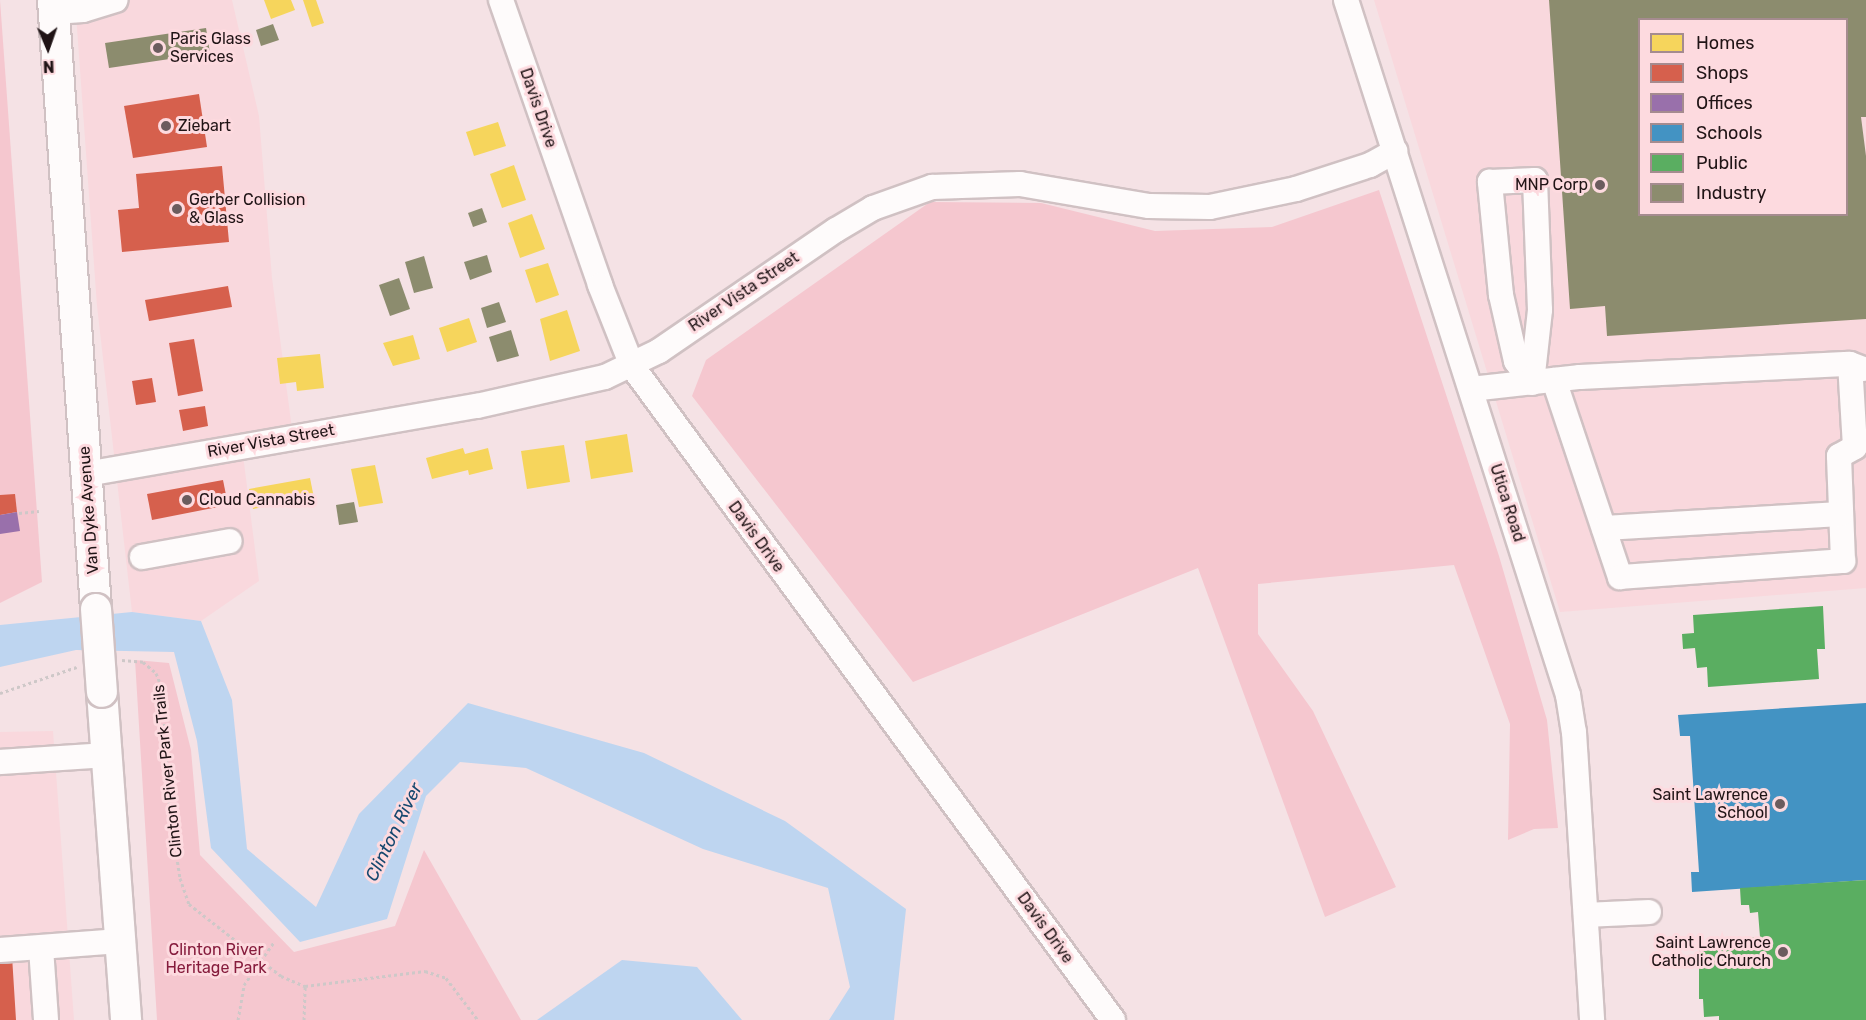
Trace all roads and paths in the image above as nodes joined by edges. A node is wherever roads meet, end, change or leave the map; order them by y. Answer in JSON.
{"nodes":[{"id":1,"x":116,"y":0,"type":"edge"},
{"id":2,"x":501,"y":0,"type":"edge"},
{"id":3,"x":1346,"y":0,"type":"edge"},
{"id":4,"x":54,"y":6,"type":"edge"},
{"id":5,"x":1395,"y":151,"type":"junction"},
{"id":6,"x":632,"y":366,"type":"junction"},
{"id":7,"x":1858,"y":367,"type":"edge"},
{"id":8,"x":1543,"y":381,"type":"junction"},
{"id":9,"x":1471,"y":389,"type":"junction"},
{"id":10,"x":86,"y":474,"type":"junction"},
{"id":11,"x":39,"y":511,"type":"dead end"},
{"id":12,"x":19,"y":513,"type":"dead end"},
{"id":13,"x":1841,"y":514,"type":"junction"},
{"id":14,"x":1604,"y":528,"type":"junction"},
{"id":15,"x":230,"y":542,"type":"dead end"},
{"id":16,"x":142,"y":557,"type":"dead end"},
{"id":17,"x":119,"y":660,"type":"dead end"},
{"id":18,"x":87,"y":665,"type":"dead end"},
{"id":19,"x":0,"y":693,"type":"edge"},
{"id":20,"x":107,"y":755,"type":"junction"},
{"id":21,"x":0,"y":762,"type":"edge"},
{"id":22,"x":1649,"y":912,"type":"dead end"},
{"id":23,"x":1586,"y":915,"type":"junction"},
{"id":24,"x":120,"y":941,"type":"junction"},
{"id":25,"x":274,"y":942,"type":"dead end"},
{"id":26,"x":41,"y":948,"type":"junction"},
{"id":27,"x":0,"y":950,"type":"edge"},
{"id":28,"x":260,"y":958,"type":"junction"},
{"id":29,"x":305,"y":986,"type":"junction"},
{"id":30,"x":46,"y":1020,"type":"edge"},
{"id":31,"x":126,"y":1020,"type":"edge"},
{"id":32,"x":238,"y":1020,"type":"edge"},
{"id":33,"x":304,"y":1020,"type":"edge"},
{"id":34,"x":478,"y":1020,"type":"edge"},
{"id":35,"x":1113,"y":1020,"type":"edge"},
{"id":36,"x":1592,"y":1020,"type":"edge"}],
"edges":[{"from":1,"to":4,"type":"street"},
{"from":2,"to":6,"type":"street","name":"Davis Drive"},
{"from":3,"to":5,"type":"street","name":"Utica Road"},
{"from":4,"to":10,"type":"main road","name":"Van Dyke Avenue"},
{"from":5,"to":6,"type":"street","name":"River Vista Street"},
{"from":5,"to":9,"type":"street","name":"Utica Road"},
{"from":6,"to":10,"type":"street","name":"River Vista Street"},
{"from":6,"to":35,"type":"street","name":"Davis Drive"},
{"from":7,"to":8,"type":"street"},
{"from":7,"to":13,"type":"street"},
{"from":8,"to":8,"type":"street"},
{"from":8,"to":9,"type":"street"},
{"from":8,"to":14,"type":"street"},
{"from":9,"to":23,"type":"street","name":"Utica Road"},
{"from":10,"to":20,"type":"main road","name":"Van Dyke Avenue","bridge":true},
{"from":11,"to":12,"type":"path"},
{"from":13,"to":14,"type":"street"},
{"from":13,"to":14,"type":"street"},
{"from":15,"to":16,"type":"street"},
{"from":17,"to":28,"type":"path","name":"Clinton River Park Trails"},
{"from":18,"to":19,"type":"path"},
{"from":20,"to":21,"type":"street"},
{"from":20,"to":24,"type":"main road","name":"Van Dyke Avenue"},
{"from":22,"to":23,"type":"street"},
{"from":23,"to":36,"type":"street","name":"Utica Road"},
{"from":24,"to":26,"type":"street"},
{"from":24,"to":31,"type":"main road","name":"Van Dyke Avenue"},
{"from":25,"to":28,"type":"path"},
{"from":26,"to":27,"type":"street"},
{"from":26,"to":30,"type":"street"},
{"from":28,"to":29,"type":"path","name":"Clinton River Park Trails"},
{"from":28,"to":32,"type":"path"},
{"from":29,"to":33,"type":"path"},
{"from":29,"to":34,"type":"path"}]}
